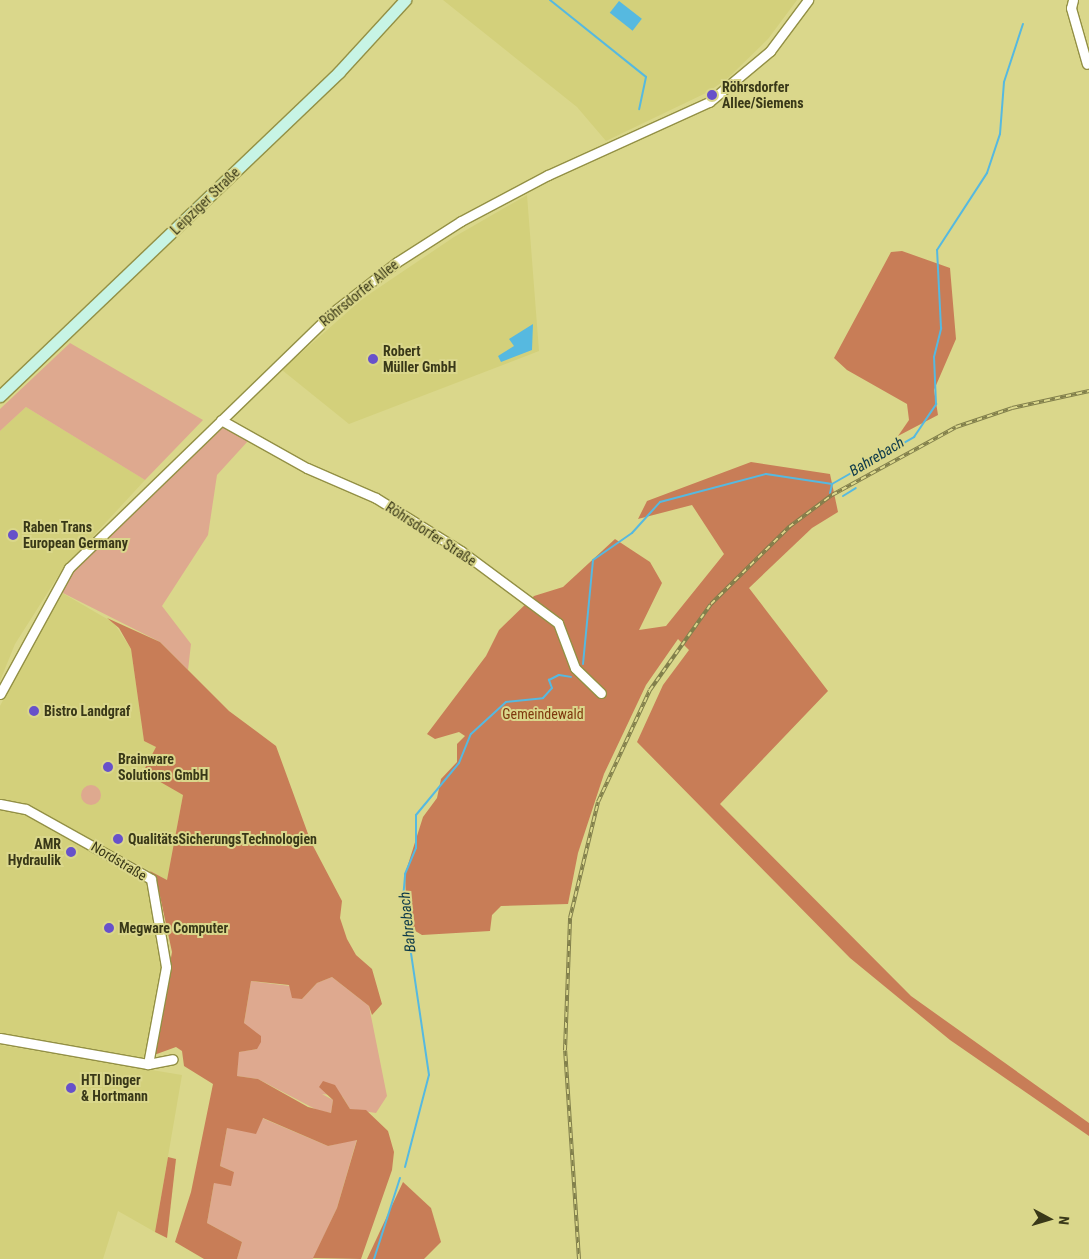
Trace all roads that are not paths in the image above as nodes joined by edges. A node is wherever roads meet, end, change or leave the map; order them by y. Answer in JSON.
{"nodes":[{"id":1,"x":404,"y":0,"type":"edge"},
{"id":2,"x":808,"y":0,"type":"edge"},
{"id":3,"x":1073,"y":0,"type":"edge"},
{"id":4,"x":1087,"y":64,"type":"dead end"},
{"id":5,"x":0,"y":396,"type":"edge"},
{"id":6,"x":221,"y":420,"type":"junction"},
{"id":7,"x":601,"y":693,"type":"dead end"},
{"id":8,"x":0,"y":694,"type":"edge"},
{"id":9,"x":0,"y":804,"type":"edge"},
{"id":10,"x":0,"y":1038,"type":"edge"},
{"id":11,"x":172,"y":1059,"type":"dead end"},
{"id":12,"x":148,"y":1064,"type":"junction"}],
"edges":[{"from":1,"to":5,"type":"main road","name":"Leipziger Straße"},
{"from":2,"to":6,"type":"street","name":"Röhrsdorfer Allee"},
{"from":3,"to":4,"type":"street"},
{"from":6,"to":7,"type":"street","name":"Röhrsdorfer Straße"},
{"from":6,"to":8,"type":"street","name":"Röhrsdorfer Allee"},
{"from":9,"to":12,"type":"street","name":"Nordstraße"},
{"from":10,"to":12,"type":"street"},
{"from":11,"to":12,"type":"street"}]}
